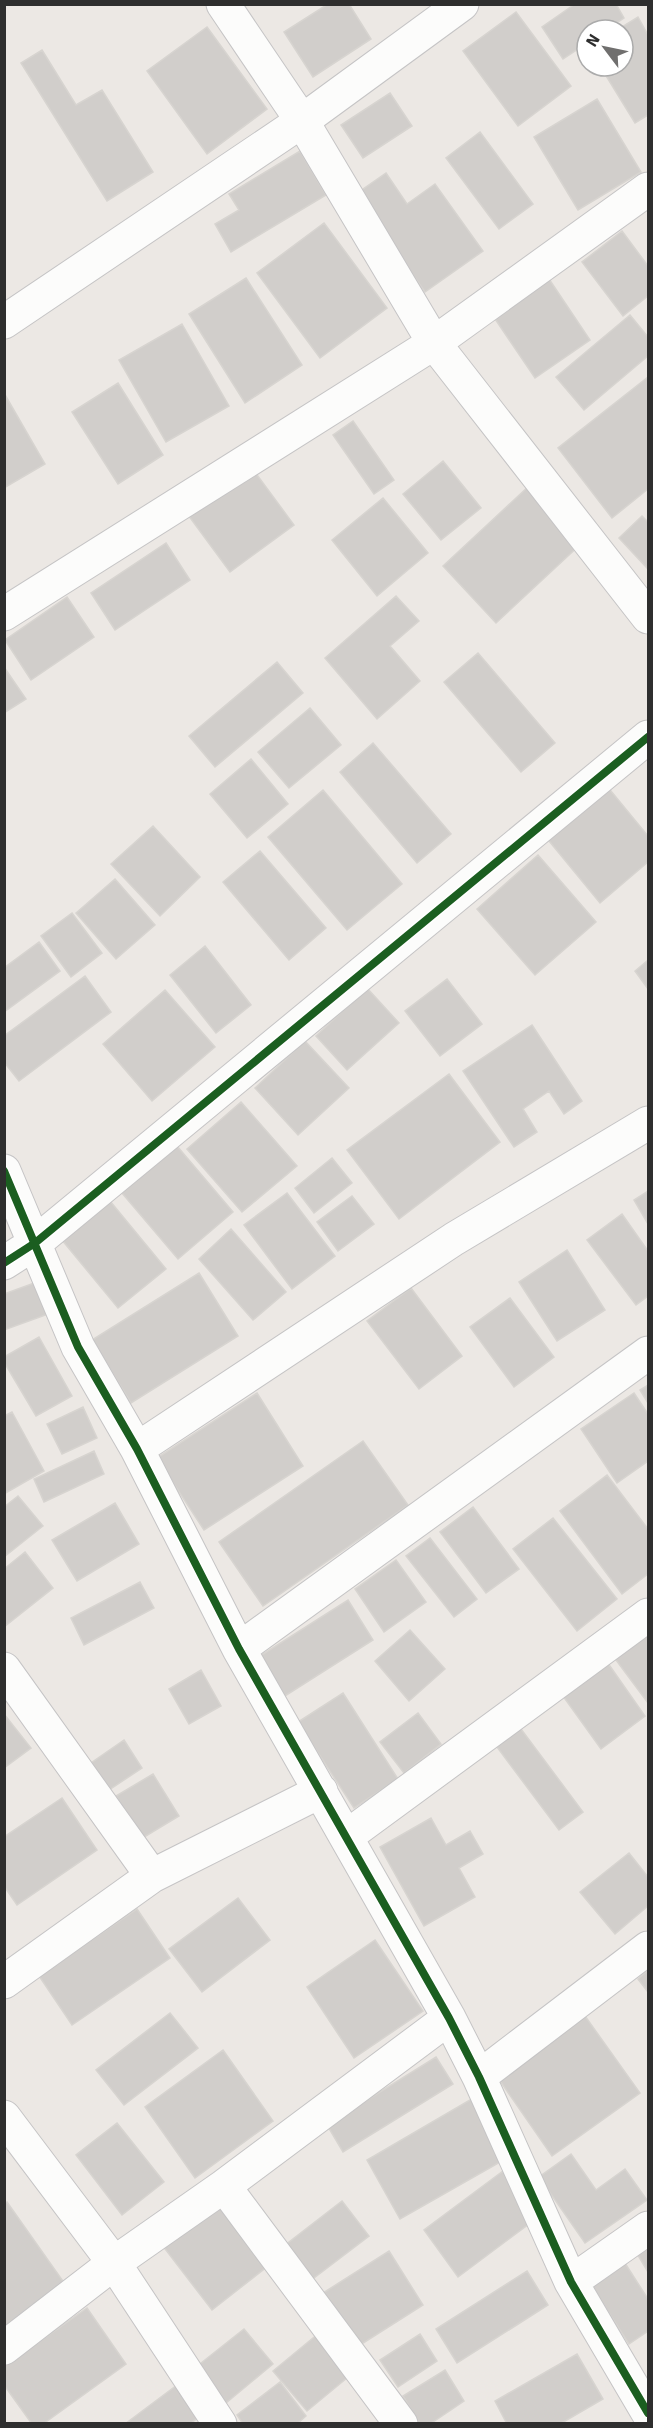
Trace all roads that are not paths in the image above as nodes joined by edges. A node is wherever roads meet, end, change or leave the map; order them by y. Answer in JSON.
{"nodes":[{"id":1,"x":223,"y":4,"type":"edge"},
{"id":2,"x":462,"y":4,"type":"edge"},
{"id":3,"x":302,"y":121,"type":"junction"},
{"id":4,"x":648,"y":189,"type":"edge"},
{"id":5,"x":4,"y":322,"type":"edge"},
{"id":6,"x":434,"y":343,"type":"junction"},
{"id":7,"x":4,"y":614,"type":"edge"},
{"id":8,"x":648,"y":617,"type":"edge"},
{"id":9,"x":648,"y":737,"type":"edge"},
{"id":10,"x":648,"y":1123,"type":"edge"},
{"id":11,"x":4,"y":1172,"type":"edge"},
{"id":12,"x":35,"y":1243,"type":"junction"},
{"id":13,"x":4,"y":1263,"type":"edge"},
{"id":14,"x":648,"y":1353,"type":"edge"},
{"id":15,"x":137,"y":1449,"type":"junction"},
{"id":16,"x":648,"y":1615,"type":"edge"},
{"id":17,"x":239,"y":1649,"type":"junction"},
{"id":18,"x":4,"y":1670,"type":"edge"},
{"id":19,"x":321,"y":1791,"type":"junction"},
{"id":20,"x":346,"y":1837,"type":"junction"},
{"id":21,"x":152,"y":1876,"type":"junction"},
{"id":22,"x":648,"y":1947,"type":"edge"},
{"id":23,"x":4,"y":1982,"type":"edge"},
{"id":24,"x":448,"y":2018,"type":"junction"},
{"id":25,"x":479,"y":2077,"type":"junction"},
{"id":26,"x":4,"y":2117,"type":"edge"},
{"id":27,"x":224,"y":2186,"type":"junction"},
{"id":28,"x":648,"y":2228,"type":"edge"},
{"id":29,"x":114,"y":2263,"type":"junction"},
{"id":30,"x":571,"y":2282,"type":"junction"},
{"id":31,"x":4,"y":2348,"type":"edge"},
{"id":32,"x":638,"y":2372,"type":"edge"},
{"id":33,"x":648,"y":2413,"type":"edge"},
{"id":34,"x":220,"y":2424,"type":"edge"},
{"id":35,"x":401,"y":2424,"type":"edge"}],
"edges":[{"from":1,"to":3,"type":"street"},
{"from":2,"to":3,"type":"street"},
{"from":3,"to":5,"type":"street"},
{"from":3,"to":6,"type":"street"},
{"from":4,"to":6,"type":"street"},
{"from":6,"to":7,"type":"street"},
{"from":6,"to":8,"type":"street"},
{"from":9,"to":12,"type":"street"},
{"from":10,"to":15,"type":"street"},
{"from":11,"to":12,"type":"street"},
{"from":12,"to":13,"type":"street"},
{"from":12,"to":15,"type":"street"},
{"from":14,"to":17,"type":"street"},
{"from":15,"to":17,"type":"street"},
{"from":16,"to":20,"type":"street"},
{"from":17,"to":19,"type":"street"},
{"from":18,"to":21,"type":"street"},
{"from":19,"to":20,"type":"street"},
{"from":19,"to":21,"type":"street"},
{"from":20,"to":24,"type":"street"},
{"from":21,"to":23,"type":"street"},
{"from":22,"to":25,"type":"street"},
{"from":24,"to":25,"type":"street"},
{"from":24,"to":27,"type":"street"},
{"from":25,"to":30,"type":"street"},
{"from":26,"to":29,"type":"street"},
{"from":27,"to":29,"type":"street"},
{"from":27,"to":35,"type":"street"},
{"from":28,"to":30,"type":"street"},
{"from":29,"to":31,"type":"street"},
{"from":29,"to":34,"type":"street"},
{"from":30,"to":32,"type":"street"},
{"from":32,"to":33,"type":"street"}]}
